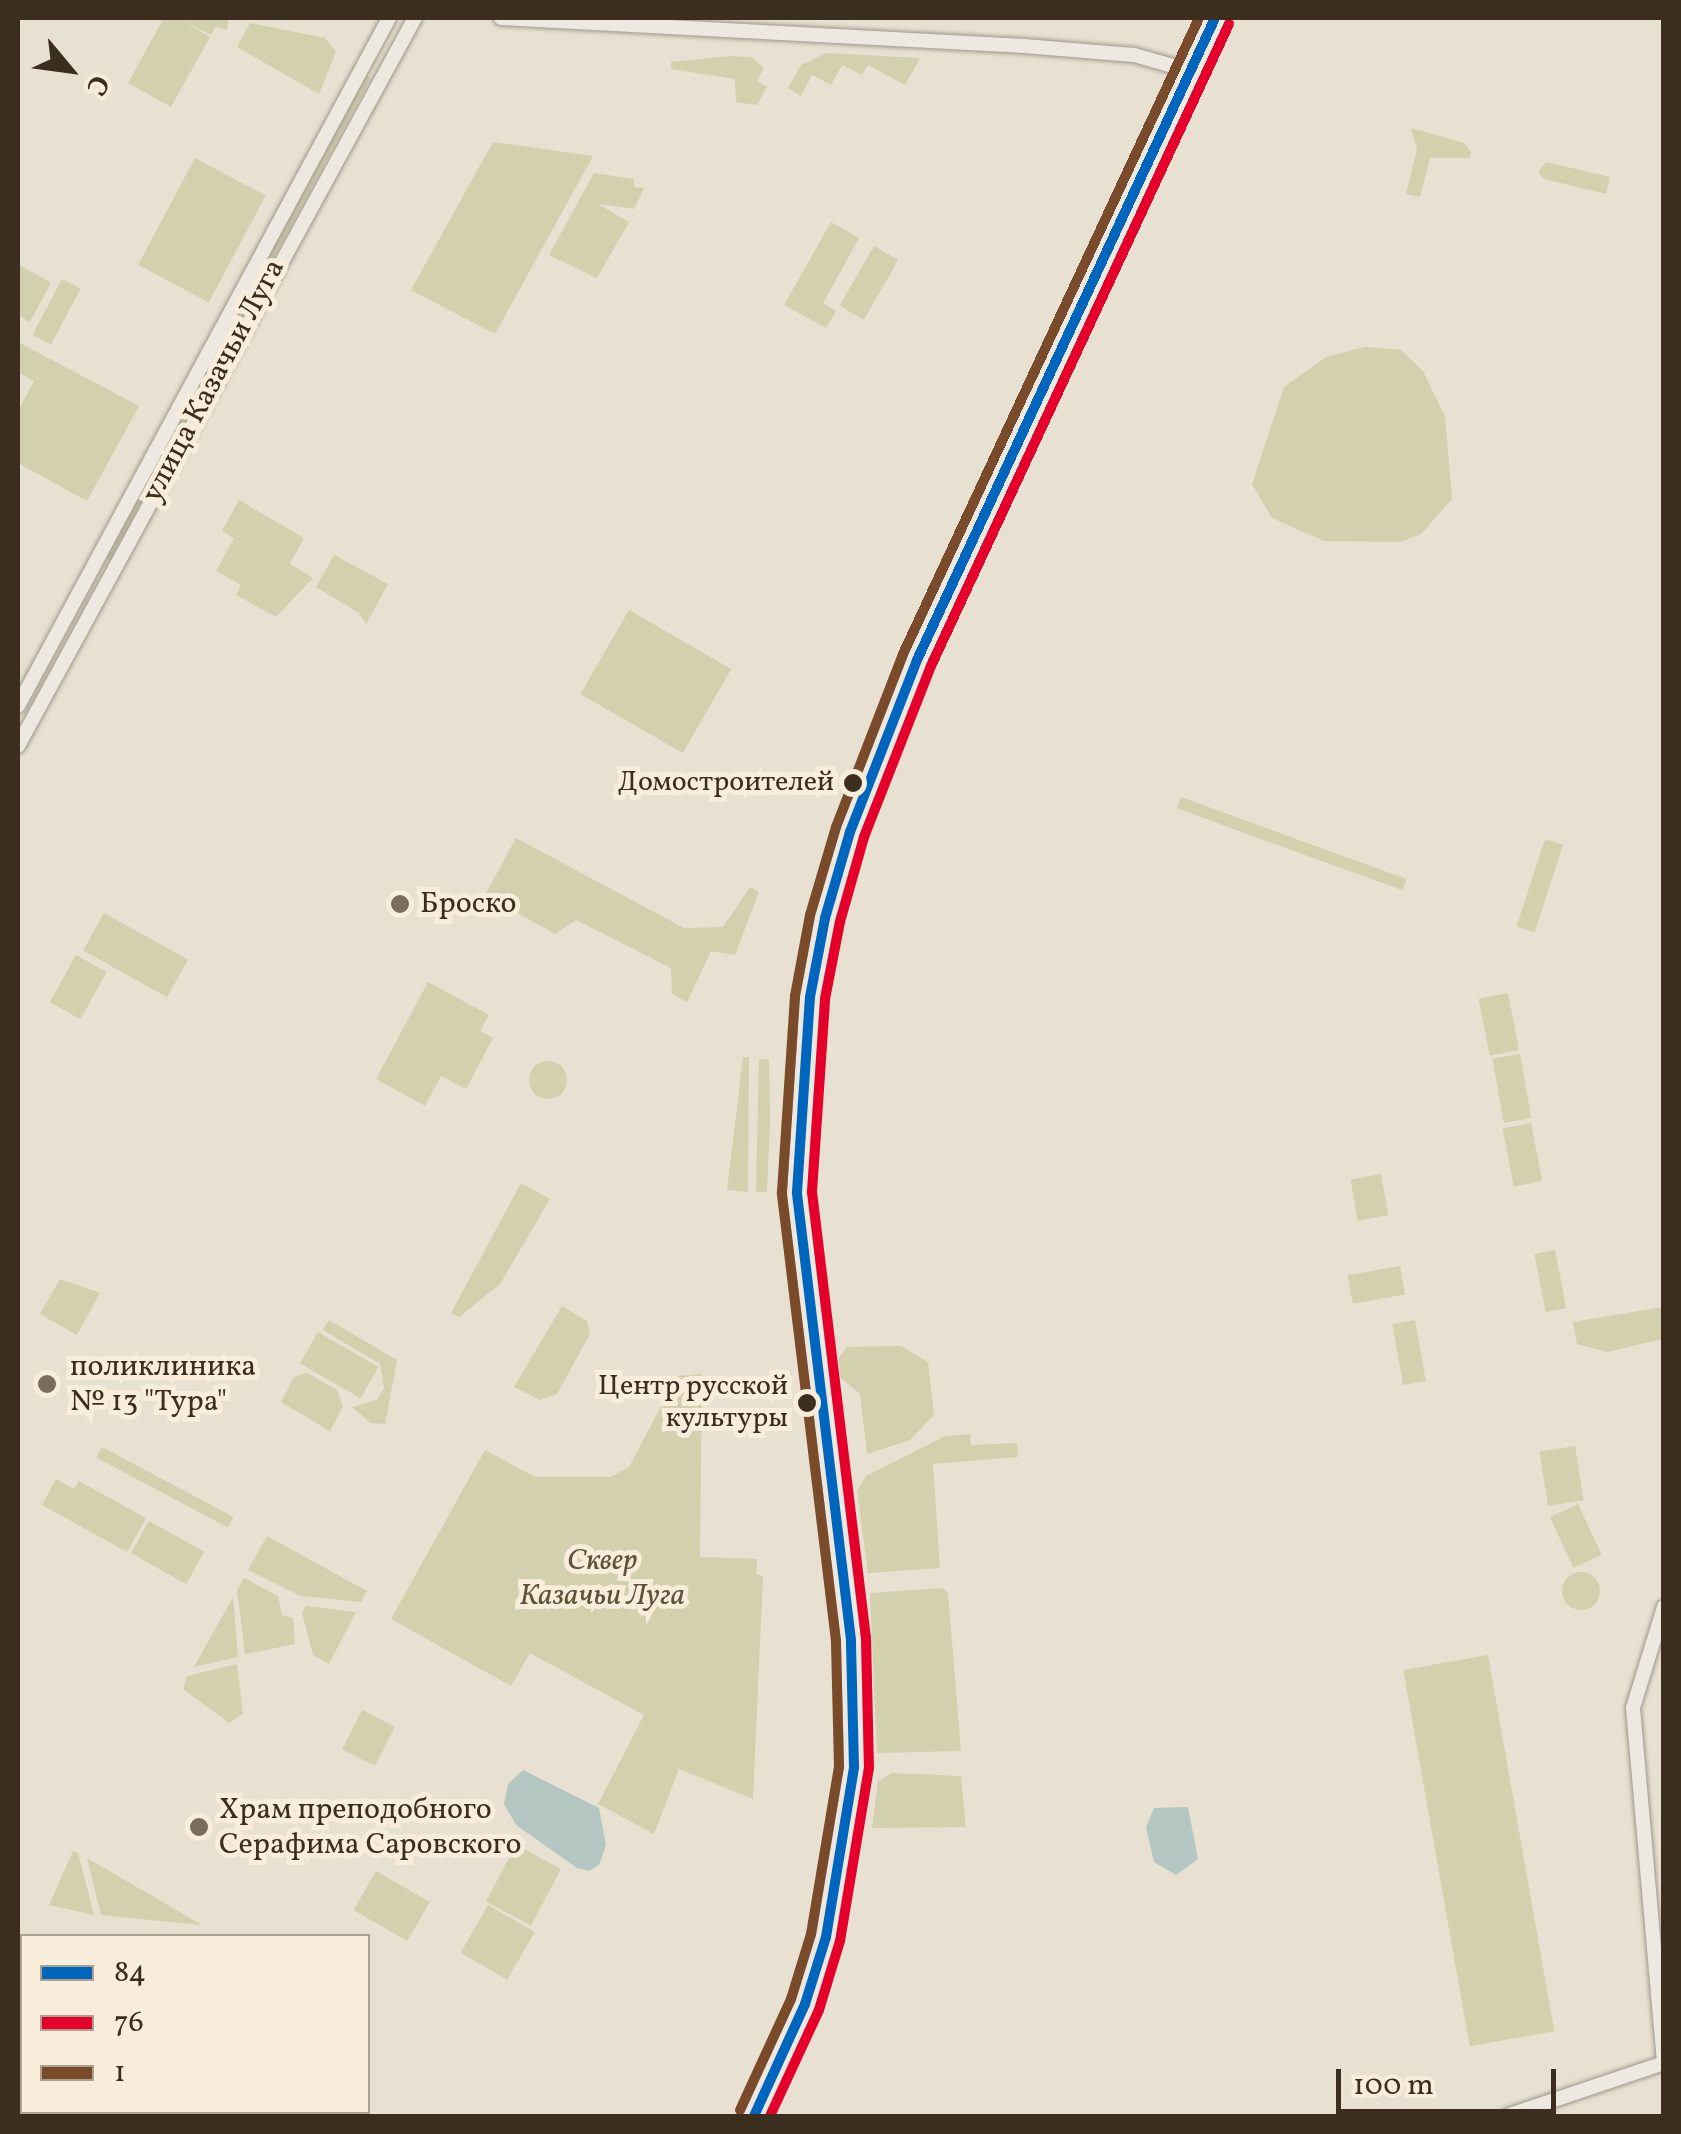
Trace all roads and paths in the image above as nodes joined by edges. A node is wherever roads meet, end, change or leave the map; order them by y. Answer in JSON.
{"nodes":[{"id":1,"x":388,"y":18,"type":"edge"},
{"id":2,"x":414,"y":18,"type":"edge"},
{"id":3,"x":502,"y":18,"type":"edge"},
{"id":4,"x":1215,"y":18,"type":"edge"},
{"id":5,"x":1190,"y":71,"type":"junction"},
{"id":6,"x":18,"y":706,"type":"edge"},
{"id":7,"x":18,"y":746,"type":"edge"},
{"id":8,"x":1664,"y":1607,"type":"edge"},
{"id":9,"x":1664,"y":2063,"type":"edge"},
{"id":10,"x":754,"y":2116,"type":"edge"},
{"id":11,"x":1507,"y":2116,"type":"edge"}],
"edges":[{"from":1,"to":6,"type":"street","name":"улица Казачьи Луга"},
{"from":2,"to":7,"type":"street","name":"улица Казачьи Луга"},
{"from":3,"to":5,"type":"street"},
{"from":4,"to":5,"type":"main road"},
{"from":5,"to":10,"type":"main road"},
{"from":8,"to":9,"type":"street"},
{"from":9,"to":11,"type":"street"}]}
